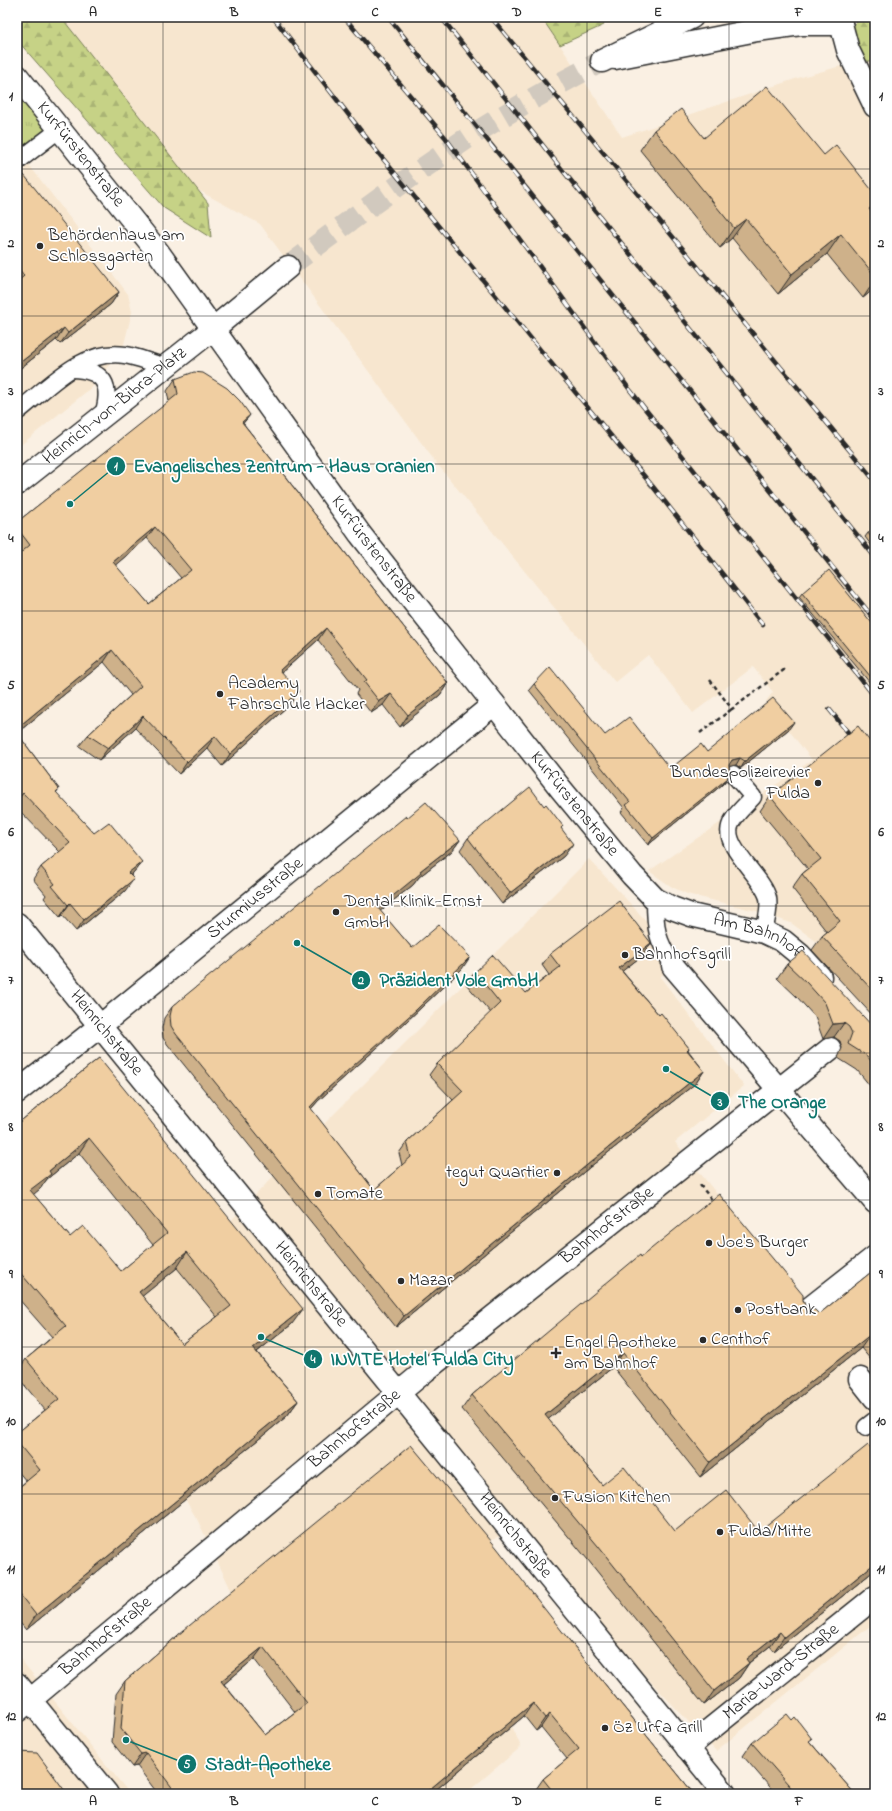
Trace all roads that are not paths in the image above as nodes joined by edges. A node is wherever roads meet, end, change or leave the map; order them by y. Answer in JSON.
{"nodes":[{"id":1,"x":692,"y":17,"type":"edge"},
{"id":2,"x":844,"y":21,"type":"edge"},
{"id":3,"x":17,"y":76,"type":"edge"},
{"id":4,"x":868,"y":81,"type":"edge"},
{"id":5,"x":875,"y":106,"type":"edge"},
{"id":6,"x":60,"y":129,"type":"junction"},
{"id":7,"x":17,"y":162,"type":"edge"},
{"id":8,"x":288,"y":267,"type":"tunnel mouth"},
{"id":9,"x":212,"y":329,"type":"junction"},
{"id":10,"x":164,"y":366,"type":"junction"},
{"id":11,"x":72,"y":369,"type":"junction"},
{"id":12,"x":17,"y":412,"type":"edge"},
{"id":13,"x":103,"y":415,"type":"junction"},
{"id":14,"x":17,"y":484,"type":"edge"},
{"id":15,"x":494,"y":704,"type":"junction"},
{"id":16,"x":734,"y":774,"type":"dead end"},
{"id":17,"x":655,"y":899,"type":"junction"},
{"id":18,"x":17,"y":924,"type":"edge"},
{"id":19,"x":764,"y":932,"type":"junction"},
{"id":20,"x":673,"y":966,"type":"joint"},
{"id":21,"x":832,"y":989,"type":"edge"},
{"id":22,"x":100,"y":1026,"type":"junction"},
{"id":23,"x":830,"y":1049,"type":"dead end"},
{"id":24,"x":778,"y":1090,"type":"junction"},
{"id":25,"x":17,"y":1092,"type":"edge"},
{"id":26,"x":875,"y":1202,"type":"edge"},
{"id":27,"x":875,"y":1257,"type":"edge"},
{"id":28,"x":805,"y":1312,"type":"edge"},
{"id":29,"x":860,"y":1379,"type":"dead end"},
{"id":30,"x":399,"y":1393,"type":"junction"},
{"id":31,"x":875,"y":1398,"type":"edge"},
{"id":32,"x":875,"y":1597,"type":"edge"},
{"id":33,"x":21,"y":1698,"type":"edge"},
{"id":34,"x":687,"y":1748,"type":"junction"},
{"id":35,"x":107,"y":1794,"type":"edge"},
{"id":36,"x":725,"y":1794,"type":"edge"}],
"edges":[{"from":1,"to":2,"type":"street"},
{"from":2,"to":4,"type":"street"},
{"from":3,"to":6,"type":"street","name":"Kurfürstenstraße"},
{"from":4,"to":5,"type":"street"},
{"from":6,"to":7,"type":"lane"},
{"from":6,"to":9,"type":"street","name":"Kurfürstenstraße"},
{"from":8,"to":9,"type":"street","name":"Heinrich-von-Bibra-Platz"},
{"from":9,"to":10,"type":"street","name":"Heinrich-von-Bibra-Platz"},
{"from":9,"to":15,"type":"street","name":"Kurfürstenstraße"},
{"from":10,"to":11,"type":"lane"},
{"from":10,"to":13,"type":"street","name":"Heinrich-von-Bibra-Platz"},
{"from":11,"to":12,"type":"lane"},
{"from":11,"to":13,"type":"lane"},
{"from":13,"to":14,"type":"street","name":"Heinrich-von-Bibra-Platz"},
{"from":15,"to":17,"type":"street","name":"Kurfürstenstraße"},
{"from":15,"to":22,"type":"street","name":"Sturmiusstraße"},
{"from":16,"to":19,"type":"lane"},
{"from":17,"to":19,"type":"street","name":"Am Bahnhof"},
{"from":17,"to":20,"type":"lane"},
{"from":18,"to":22,"type":"street","name":"Heinrichstraße"},
{"from":19,"to":21,"type":"street","name":"Am Bahnhof"},
{"from":20,"to":24,"type":"street"},
{"from":22,"to":25,"type":"street","name":"Sturmiusstraße"},
{"from":22,"to":30,"type":"street","name":"Heinrichstraße"},
{"from":23,"to":24,"type":"street","name":"Bahnhofstraße"},
{"from":24,"to":26,"type":"street"},
{"from":24,"to":30,"type":"street","name":"Bahnhofstraße"},
{"from":27,"to":28,"type":"street"},
{"from":29,"to":31,"type":"street"},
{"from":30,"to":33,"type":"street","name":"Bahnhofstraße"},
{"from":30,"to":34,"type":"street","name":"Heinrichstraße"},
{"from":32,"to":34,"type":"street","name":"Maria-Ward-Straße"},
{"from":33,"to":35,"type":"street"},
{"from":34,"to":36,"type":"street","name":"Heinrichstraße"}]}
